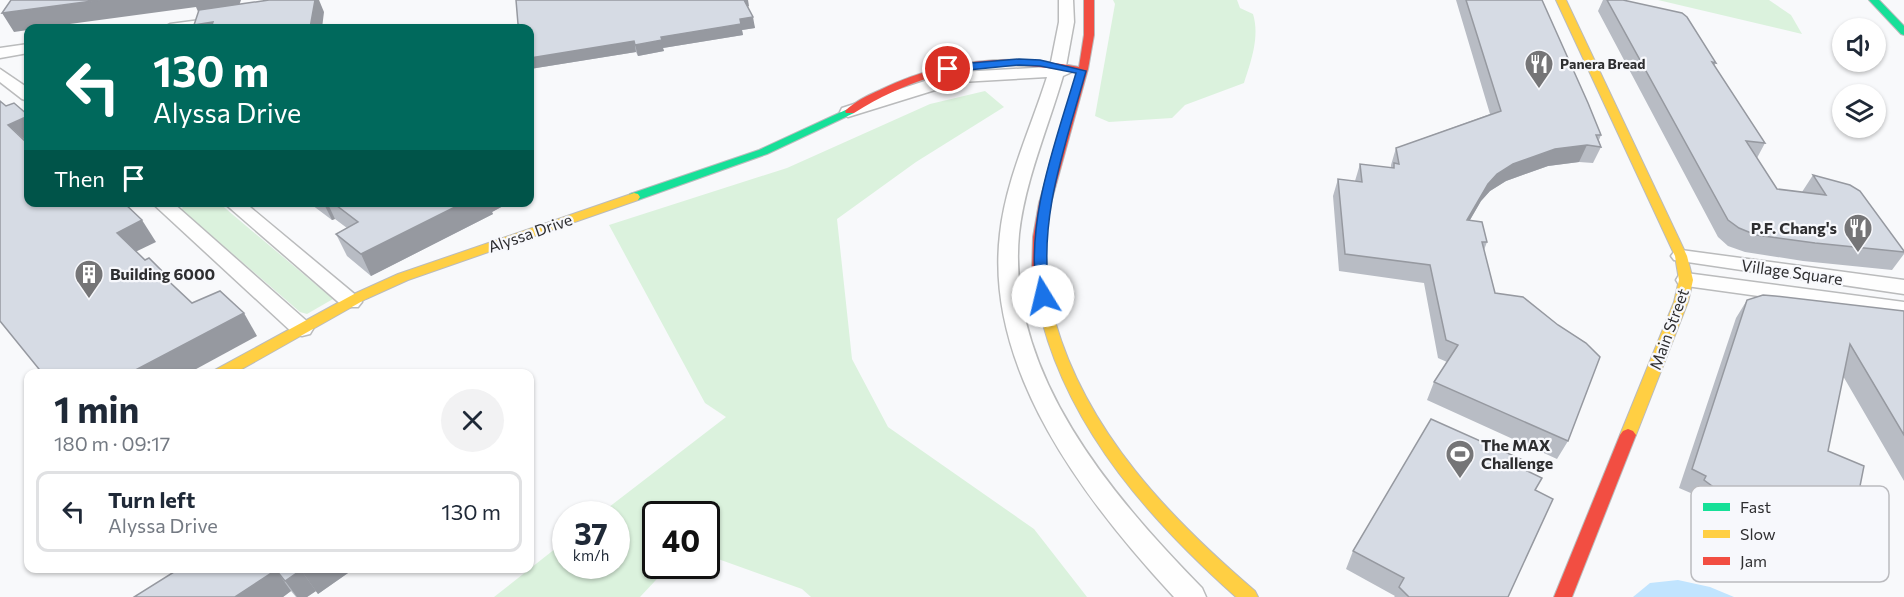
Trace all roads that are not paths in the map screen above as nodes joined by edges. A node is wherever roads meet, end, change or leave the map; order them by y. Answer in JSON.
{"nodes":[{"id":1,"x":1066,"y":0,"type":"edge"},
{"id":2,"x":1089,"y":0,"type":"edge"},
{"id":3,"x":1561,"y":0,"type":"edge"},
{"id":4,"x":1874,"y":0,"type":"edge"},
{"id":5,"x":242,"y":18,"type":"edge"},
{"id":6,"x":202,"y":24,"type":"edge"},
{"id":7,"x":1904,"y":32,"type":"edge"},
{"id":8,"x":24,"y":50,"type":"edge"},
{"id":9,"x":0,"y":53,"type":"edge"},
{"id":10,"x":1056,"y":69,"type":"junction"},
{"id":11,"x":1081,"y":71,"type":"junction"},
{"id":12,"x":0,"y":74,"type":"edge"},
{"id":13,"x":24,"y":93,"type":"edge"},
{"id":14,"x":848,"y":112,"type":"joint"},
{"id":15,"x":166,"y":207,"type":"edge"},
{"id":16,"x":237,"y":207,"type":"edge"},
{"id":17,"x":1681,"y":256,"type":"junction"},
{"id":18,"x":1686,"y":280,"type":"junction"},
{"id":19,"x":1904,"y":286,"type":"edge"},
{"id":20,"x":351,"y":302,"type":"junction"},
{"id":21,"x":1904,"y":309,"type":"edge"},
{"id":22,"x":302,"y":329,"type":"junction"},
{"id":23,"x":229,"y":369,"type":"edge"},
{"id":24,"x":1192,"y":597,"type":"edge"},
{"id":25,"x":1249,"y":597,"type":"edge"},
{"id":26,"x":1563,"y":597,"type":"edge"}],
"edges":[{"from":1,"to":10,"type":"street"},
{"from":2,"to":11,"type":"main road"},
{"from":3,"to":17,"type":"main road","name":"Main Street"},
{"from":4,"to":7,"type":"main road"},
{"from":5,"to":6,"type":"street"},
{"from":8,"to":9,"type":"street"},
{"from":10,"to":11,"type":"street","name":"Alyssa Drive"},
{"from":10,"to":14,"type":"street","name":"Alyssa Drive"},
{"from":10,"to":24,"type":"street"},
{"from":11,"to":25,"type":"main road"},
{"from":12,"to":13,"type":"street"},
{"from":14,"to":20,"type":"main road","name":"Alyssa Drive"},
{"from":15,"to":22,"type":"street"},
{"from":16,"to":20,"type":"street"},
{"from":17,"to":18,"type":"main road","name":"Main Street"},
{"from":17,"to":19,"type":"street","name":"Village Square"},
{"from":18,"to":21,"type":"street","name":"Village Square"},
{"from":18,"to":26,"type":"main road","name":"Main Street"},
{"from":20,"to":22,"type":"main road","name":"Alyssa Drive"},
{"from":22,"to":23,"type":"main road","name":"Alyssa Drive"}]}
